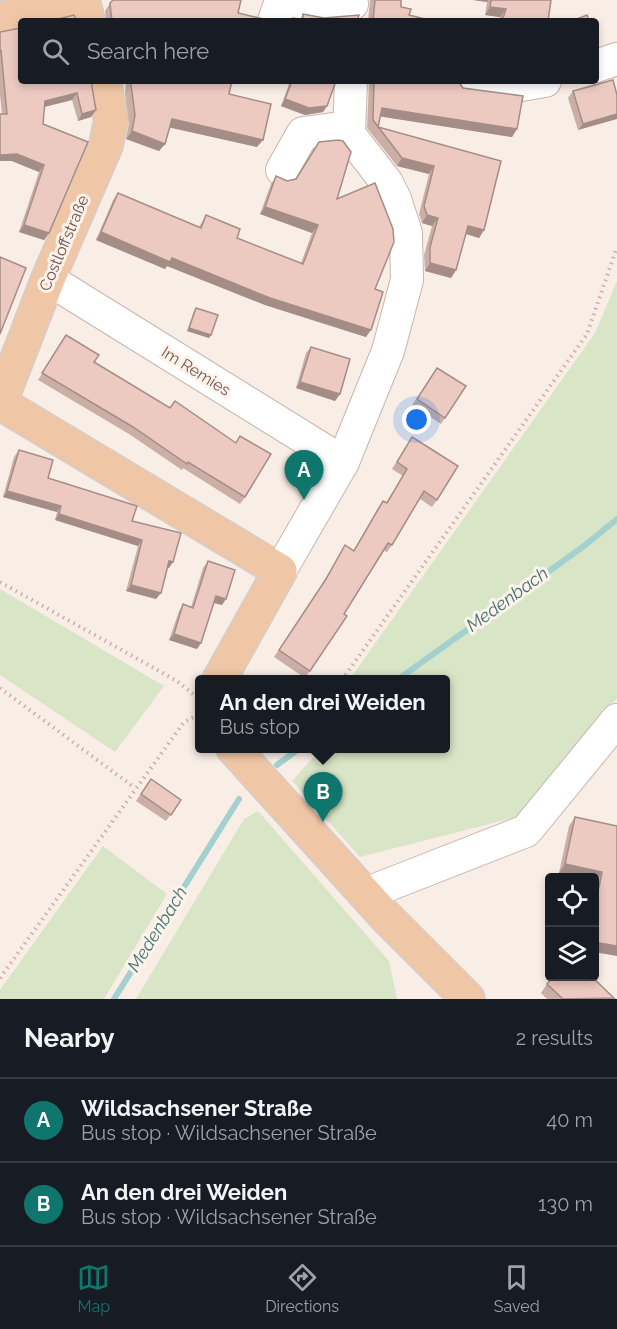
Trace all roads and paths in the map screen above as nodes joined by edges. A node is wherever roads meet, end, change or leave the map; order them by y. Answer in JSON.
{"nodes":[{"id":1,"x":84,"y":0,"type":"edge"},
{"id":2,"x":281,"y":0,"type":"edge"},
{"id":3,"x":290,"y":0,"type":"edge"},
{"id":4,"x":352,"y":8,"type":"edge"},
{"id":5,"x":87,"y":18,"type":"edge"},
{"id":6,"x":275,"y":18,"type":"edge"},
{"id":7,"x":0,"y":19,"type":"edge"},
{"id":8,"x":617,"y":59,"type":"edge"},
{"id":9,"x":599,"y":65,"type":"edge"},
{"id":10,"x":105,"y":84,"type":"edge"},
{"id":11,"x":351,"y":84,"type":"edge"},
{"id":12,"x":496,"y":84,"type":"edge"},
{"id":13,"x":527,"y":84,"type":"edge"},
{"id":14,"x":348,"y":127,"type":"junction"},
{"id":15,"x":282,"y":170,"type":"dead end"},
{"id":16,"x":617,"y":248,"type":"edge"},
{"id":17,"x":48,"y":279,"type":"junction"},
{"id":18,"x":0,"y":403,"type":"edge"},
{"id":19,"x":343,"y":462,"type":"junction"},
{"id":20,"x":280,"y":571,"type":"junction"},
{"id":21,"x":0,"y":582,"type":"edge"},
{"id":22,"x":222,"y":675,"type":"edge"},
{"id":23,"x":346,"y":675,"type":"edge"},
{"id":24,"x":0,"y":688,"type":"edge"},
{"id":25,"x":195,"y":696,"type":"edge"},
{"id":26,"x":195,"y":717,"type":"edge"},
{"id":27,"x":617,"y":720,"type":"edge"},
{"id":28,"x":238,"y":753,"type":"edge"},
{"id":29,"x":135,"y":788,"type":"junction"},
{"id":30,"x":365,"y":894,"type":"junction"},
{"id":31,"x":0,"y":978,"type":"edge"},
{"id":32,"x":452,"y":994,"type":"edge"}],
"edges":[{"from":1,"to":5,"type":"main road"},
{"from":1,"to":7,"type":"main road"},
{"from":2,"to":6,"type":"street"},
{"from":3,"to":4,"type":"street"},
{"from":8,"to":9,"type":"street"},
{"from":10,"to":17,"type":"main road","name":"Costloffstraße"},
{"from":11,"to":14,"type":"street"},
{"from":12,"to":13,"type":"street"},
{"from":14,"to":15,"type":"street"},
{"from":14,"to":19,"type":"street"},
{"from":16,"to":23,"type":"path"},
{"from":17,"to":18,"type":"main road","name":"Costloffstraße"},
{"from":17,"to":19,"type":"street","name":"Im Remies"},
{"from":18,"to":20,"type":"main road","name":"Costloffstraße"},
{"from":19,"to":20,"type":"street"},
{"from":20,"to":22,"type":"main road"},
{"from":21,"to":25,"type":"path"},
{"from":24,"to":29,"type":"path"},
{"from":26,"to":29,"type":"path"},
{"from":27,"to":30,"type":"street"},
{"from":28,"to":30,"type":"main road"},
{"from":29,"to":31,"type":"path"},
{"from":30,"to":32,"type":"main road"}]}
